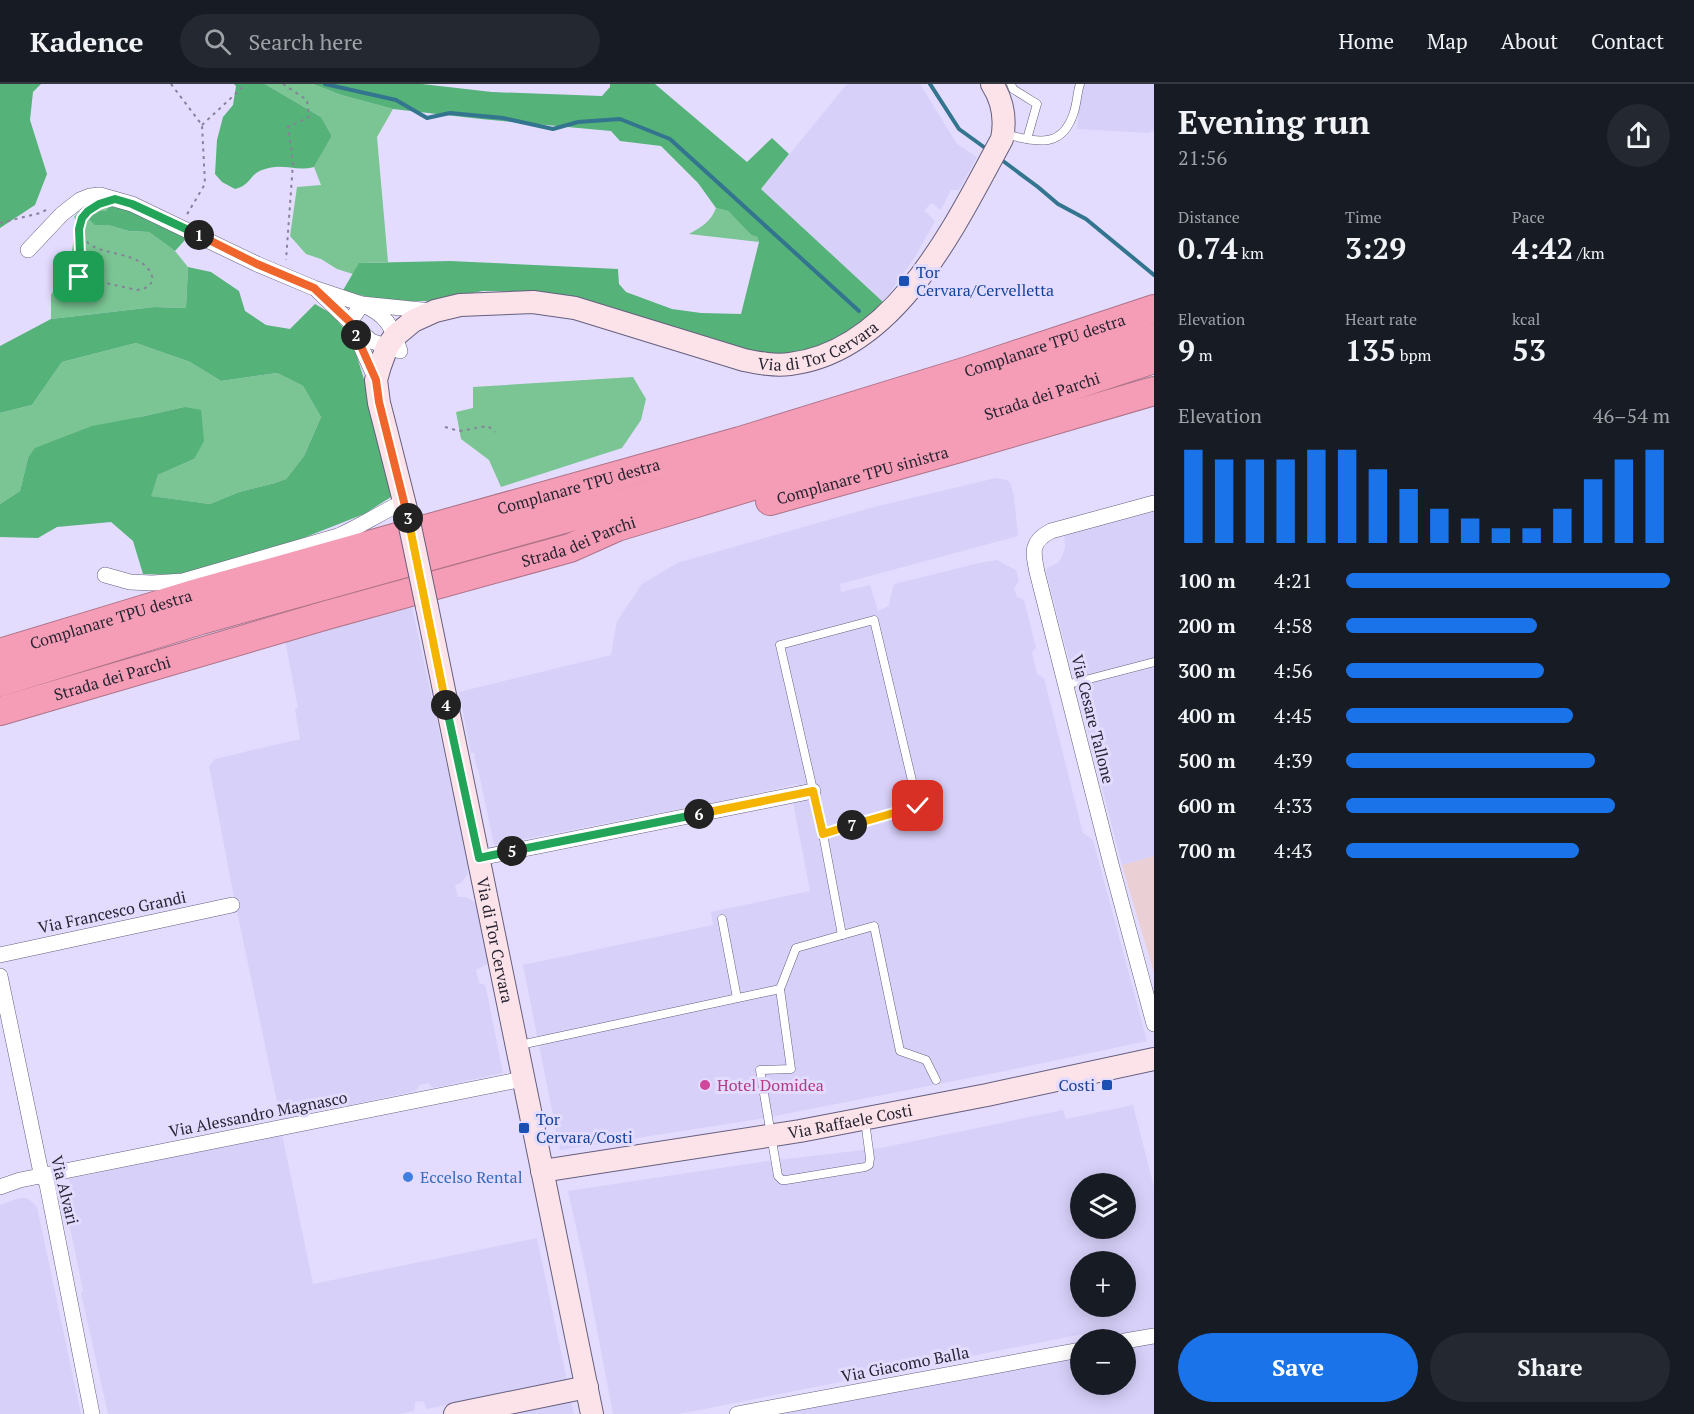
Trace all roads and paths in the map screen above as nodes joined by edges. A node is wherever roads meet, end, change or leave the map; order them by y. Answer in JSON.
{"nodes":[{"id":1,"x":171,"y":84,"type":"edge"},
{"id":2,"x":246,"y":84,"type":"edge"},
{"id":3,"x":283,"y":84,"type":"edge"},
{"id":4,"x":992,"y":84,"type":"edge"},
{"id":5,"x":1011,"y":84,"type":"edge"},
{"id":6,"x":1080,"y":84,"type":"edge"},
{"id":7,"x":202,"y":126,"type":"junction"},
{"id":8,"x":1002,"y":136,"type":"junction"},
{"id":9,"x":1027,"y":139,"type":"junction"},
{"id":10,"x":88,"y":211,"type":"dead end"},
{"id":11,"x":180,"y":226,"type":"junction"},
{"id":12,"x":79,"y":229,"type":"junction"},
{"id":13,"x":28,"y":250,"type":"dead end"},
{"id":14,"x":286,"y":263,"type":"dead end"},
{"id":15,"x":314,"y":288,"type":"junction"},
{"id":16,"x":1154,"y":299,"type":"edge"},
{"id":17,"x":362,"y":304,"type":"junction"},
{"id":18,"x":483,"y":304,"type":"junction"},
{"id":19,"x":1154,"y":309,"type":"edge"},
{"id":20,"x":435,"y":311,"type":"junction"},
{"id":21,"x":350,"y":322,"type":"junction"},
{"id":22,"x":1080,"y":334,"type":"junction"},
{"id":23,"x":1154,"y":338,"type":"edge"},
{"id":24,"x":394,"y":345,"type":"junction"},
{"id":25,"x":1154,"y":359,"type":"edge"},
{"id":26,"x":376,"y":380,"type":"junction"},
{"id":27,"x":1148,"y":395,"type":"edge"},
{"id":28,"x":445,"y":427,"type":"dead end"},
{"id":29,"x":495,"y":432,"type":"dead end"},
{"id":30,"x":387,"y":434,"type":"junction"},
{"id":31,"x":1154,"y":503,"type":"edge"},
{"id":32,"x":406,"y":510,"type":"junction"},
{"id":33,"x":570,"y":548,"type":"junction"},
{"id":34,"x":105,"y":575,"type":"dead end"},
{"id":35,"x":0,"y":653,"type":"edge"},
{"id":36,"x":1154,"y":662,"type":"edge"},
{"id":37,"x":0,"y":681,"type":"edge"},
{"id":38,"x":1066,"y":686,"type":"junction"},
{"id":39,"x":0,"y":711,"type":"edge"},
{"id":40,"x":813,"y":791,"type":"junction"},
{"id":41,"x":823,"y":834,"type":"junction"},
{"id":42,"x":479,"y":858,"type":"junction"},
{"id":43,"x":232,"y":906,"type":"dead end"},
{"id":44,"x":722,"y":920,"type":"dead end"},
{"id":45,"x":842,"y":935,"type":"junction"},
{"id":46,"x":0,"y":955,"type":"edge"},
{"id":47,"x":0,"y":976,"type":"edge"},
{"id":48,"x":780,"y":989,"type":"junction"},
{"id":49,"x":737,"y":998,"type":"junction"},
{"id":50,"x":1154,"y":1024,"type":"edge"},
{"id":51,"x":516,"y":1046,"type":"junction"},
{"id":52,"x":1154,"y":1059,"type":"edge"},
{"id":53,"x":523,"y":1079,"type":"junction"},
{"id":54,"x":936,"y":1080,"type":"dead end"},
{"id":55,"x":865,"y":1119,"type":"junction"},
{"id":56,"x":771,"y":1136,"type":"junction"},
{"id":57,"x":542,"y":1171,"type":"junction"},
{"id":58,"x":44,"y":1176,"type":"junction"},
{"id":59,"x":0,"y":1187,"type":"edge"},
{"id":60,"x":1154,"y":1336,"type":"edge"},
{"id":61,"x":1136,"y":1339,"type":"edge"},
{"id":62,"x":1070,"y":1352,"type":"edge"},
{"id":63,"x":587,"y":1387,"type":"junction"},
{"id":64,"x":92,"y":1414,"type":"edge"},
{"id":65,"x":455,"y":1414,"type":"edge"},
{"id":66,"x":592,"y":1414,"type":"edge"},
{"id":67,"x":736,"y":1414,"type":"edge"}],
"edges":[{"from":1,"to":7,"type":"path"},
{"from":2,"to":7,"type":"path"},
{"from":3,"to":14,"type":"path"},
{"from":4,"to":8,"type":"street"},
{"from":5,"to":9,"type":"lane"},
{"from":6,"to":9,"type":"lane"},
{"from":7,"to":11,"type":"path"},
{"from":8,"to":9,"type":"lane"},
{"from":8,"to":18,"type":"street","name":"Via di Tor Cervara"},
{"from":10,"to":12,"type":"path"},
{"from":11,"to":13,"type":"street"},
{"from":11,"to":15,"type":"street"},
{"from":12,"to":12,"type":"path"},
{"from":15,"to":17,"type":"street"},
{"from":15,"to":21,"type":"street"},
{"from":16,"to":22,"type":"highway"},
{"from":17,"to":20,"type":"street"},
{"from":17,"to":21,"type":"street"},
{"from":17,"to":24,"type":"street"},
{"from":18,"to":20,"type":"street","name":"Via di Tor Cervara"},
{"from":18,"to":24,"type":"street","name":"Via di Tor Cervara"},
{"from":19,"to":22,"type":"highway","name":"Complanare TPU destra"},
{"from":20,"to":24,"type":"street","name":"Via di Tor Cervara"},
{"from":21,"to":24,"type":"street"},
{"from":21,"to":26,"type":"street"},
{"from":22,"to":35,"type":"highway","name":"Complanare TPU destra"},
{"from":23,"to":37,"type":"highway","name":"Strada dei Parchi"},
{"from":24,"to":26,"type":"street","name":"Via di Tor Cervara"},
{"from":24,"to":30,"type":"street","name":"Via di Tor Cervara"},
{"from":25,"to":33,"type":"highway","name":"Strada dei Parchi"},
{"from":26,"to":30,"type":"street","name":"Via di Tor Cervara"},
{"from":27,"to":33,"type":"highway","name":"Complanare TPU sinistra"},
{"from":28,"to":29,"type":"path"},
{"from":30,"to":32,"type":"street","name":"Via di Tor Cervara"},
{"from":31,"to":38,"type":"street","name":"Via Cesare Tallone"},
{"from":32,"to":34,"type":"street"},
{"from":32,"to":42,"type":"street","name":"Via di Tor Cervara","bridge":true},
{"from":33,"to":39,"type":"highway","name":"Strada dei Parchi"},
{"from":36,"to":38,"type":"lane"},
{"from":38,"to":50,"type":"street","name":"Via Cesare Tallone"},
{"from":40,"to":41,"type":"lane"},
{"from":40,"to":41,"type":"lane"},
{"from":40,"to":42,"type":"street"},
{"from":41,"to":45,"type":"lane"},
{"from":42,"to":51,"type":"street","name":"Via di Tor Cervara"},
{"from":43,"to":46,"type":"street","name":"Via Francesco Grandi"},
{"from":44,"to":49,"type":"lane"},
{"from":45,"to":48,"type":"lane"},
{"from":45,"to":54,"type":"lane"},
{"from":47,"to":58,"type":"street","name":"Via Alvari"},
{"from":48,"to":49,"type":"lane"},
{"from":48,"to":56,"type":"lane"},
{"from":49,"to":51,"type":"lane"},
{"from":51,"to":53,"type":"street","name":"Via di Tor Cervara"},
{"from":52,"to":55,"type":"street","name":"Via Raffaele Costi"},
{"from":53,"to":57,"type":"street","name":"Via di Tor Cervara"},
{"from":53,"to":58,"type":"street","name":"Via Alessandro Magnasco"},
{"from":55,"to":56,"type":"street","name":"Via Raffaele Costi"},
{"from":55,"to":56,"type":"lane"},
{"from":56,"to":57,"type":"street","name":"Via Raffaele Costi"},
{"from":57,"to":63,"type":"street","name":"Via di Tor Cervara"},
{"from":58,"to":59,"type":"street","name":"Via Alessandro Magnasco"},
{"from":58,"to":64,"type":"street","name":"Via Alvari"},
{"from":60,"to":61,"type":"street"},
{"from":62,"to":67,"type":"street","name":"Via Giacomo Balla"},
{"from":63,"to":65,"type":"street"},
{"from":63,"to":66,"type":"street","name":"Via di Tor Cervara"}]}
